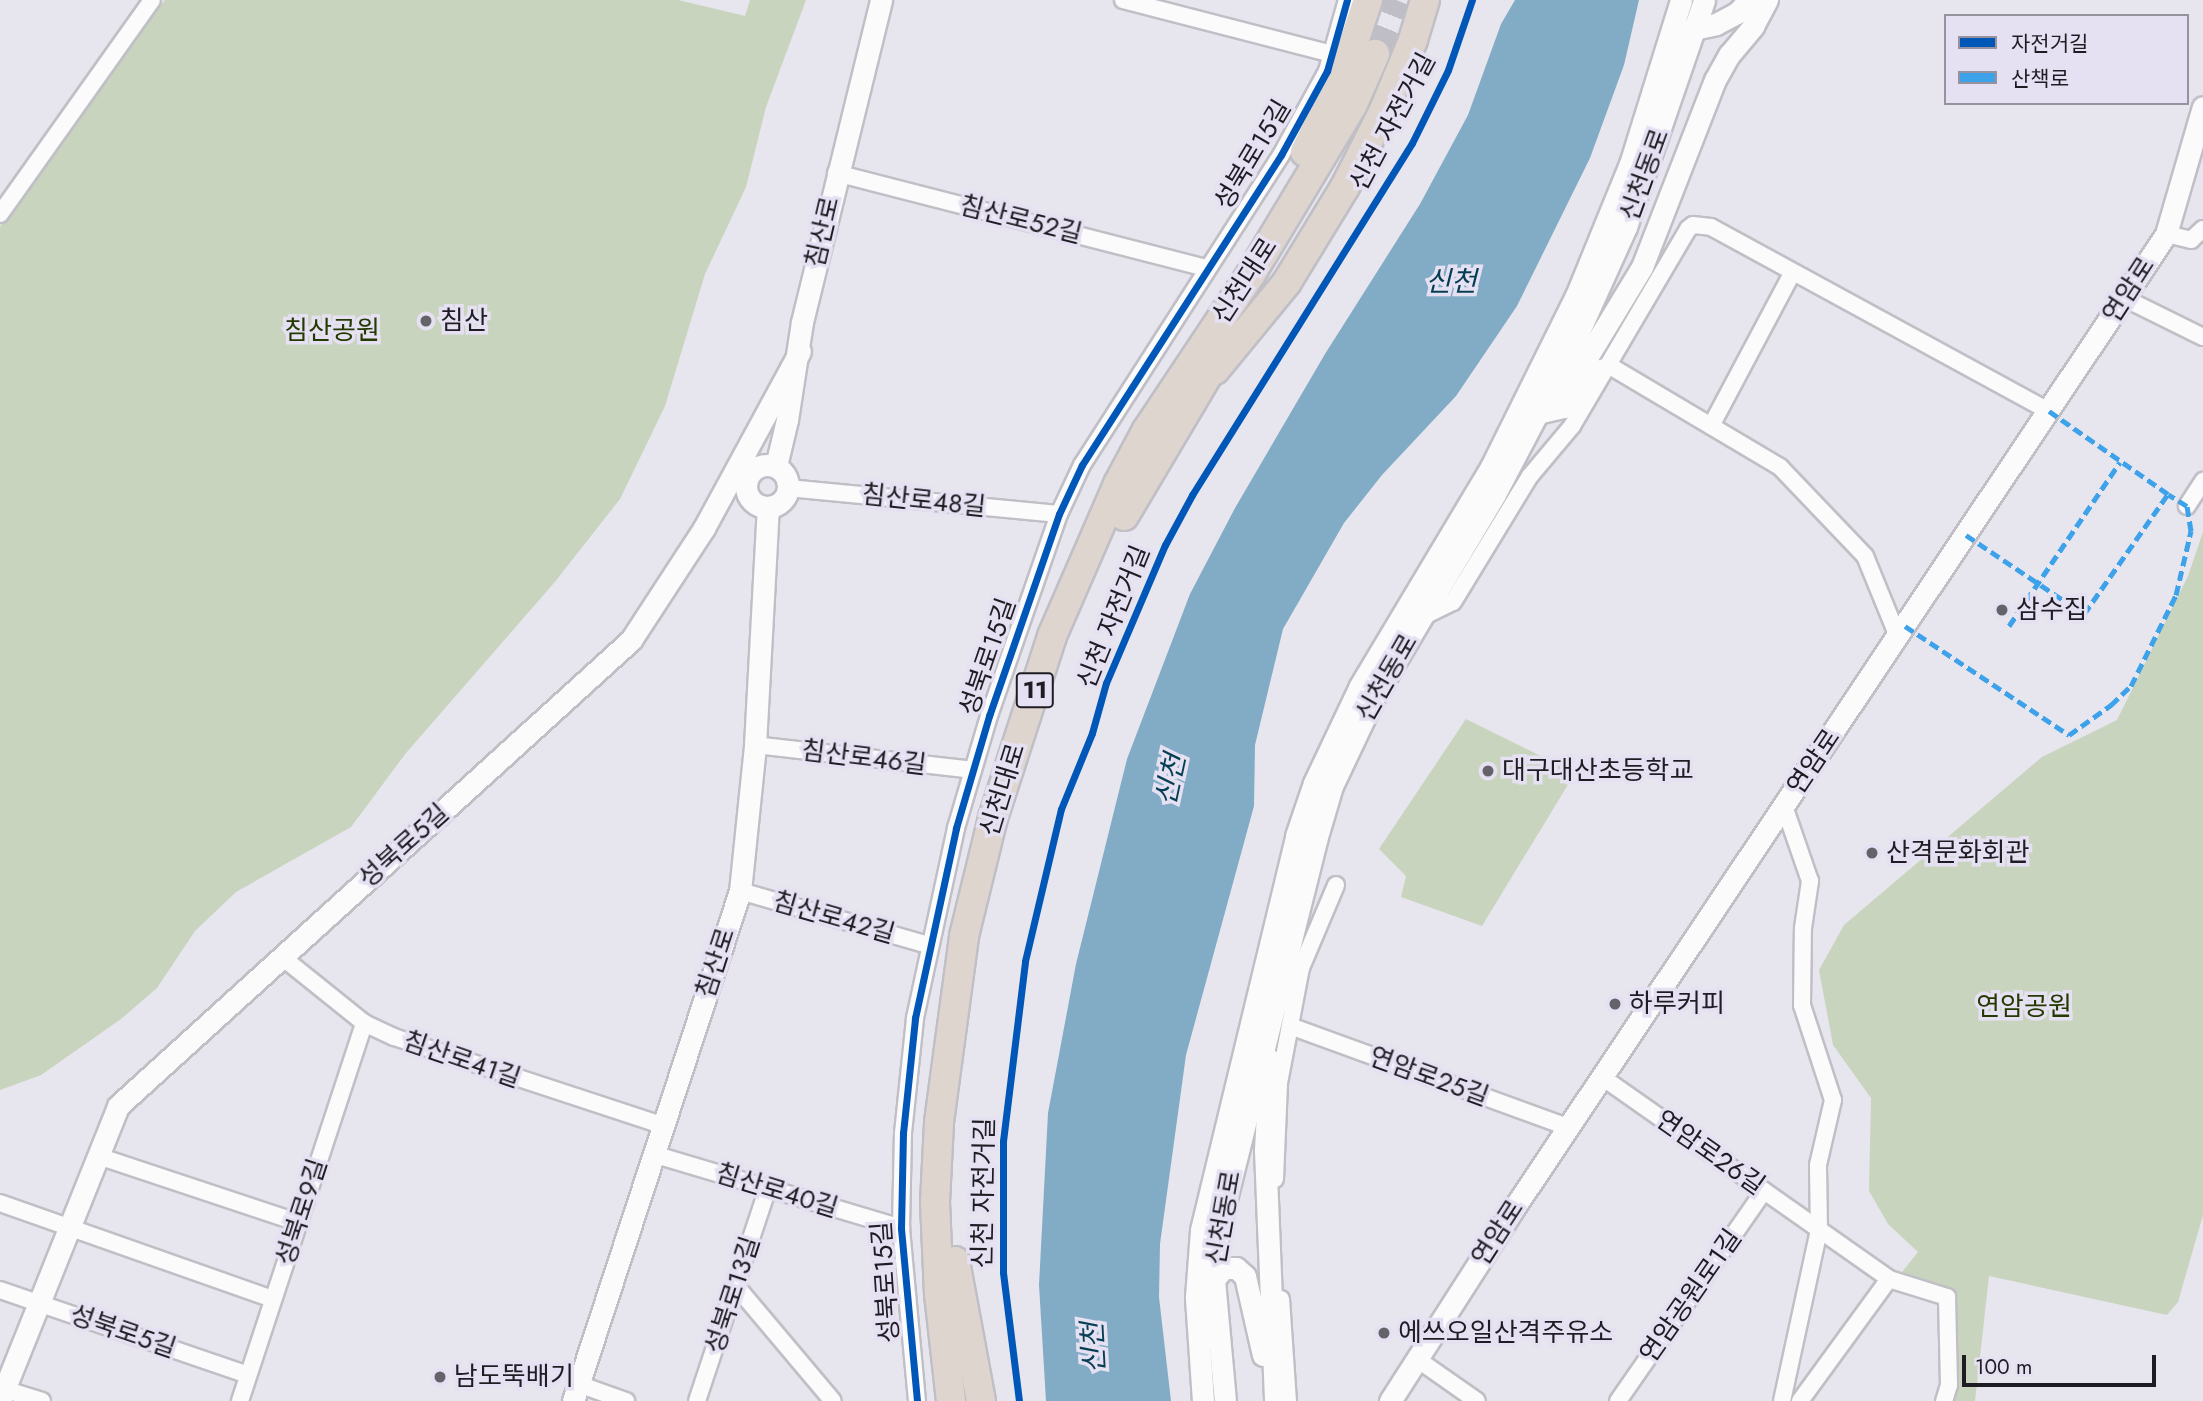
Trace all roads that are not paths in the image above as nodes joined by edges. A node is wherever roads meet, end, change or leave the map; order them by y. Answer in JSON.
{"nodes":[{"id":1,"x":152,"y":0,"type":"edge"},
{"id":2,"x":881,"y":0,"type":"edge"},
{"id":3,"x":1123,"y":0,"type":"edge"},
{"id":4,"x":1347,"y":0,"type":"edge"},
{"id":5,"x":1368,"y":0,"type":"edge"},
{"id":6,"x":1425,"y":0,"type":"edge"},
{"id":7,"x":1681,"y":0,"type":"edge"},
{"id":8,"x":1704,"y":0,"type":"edge"},
{"id":9,"x":1767,"y":0,"type":"edge"},
{"id":10,"x":1736,"y":4,"type":"edge"},
{"id":11,"x":1695,"y":30,"type":"junction"},
{"id":12,"x":1672,"y":32,"type":"junction"},
{"id":13,"x":1332,"y":54,"type":"junction"},
{"id":14,"x":2203,"y":107,"type":"edge"},
{"id":15,"x":836,"y":173,"type":"junction"},
{"id":16,"x":0,"y":214,"type":"edge"},
{"id":17,"x":2203,"y":229,"type":"edge"},
{"id":18,"x":2166,"y":234,"type":"junction"},
{"id":19,"x":1206,"y":268,"type":"junction"},
{"id":20,"x":1793,"y":272,"type":"junction"},
{"id":21,"x":2124,"y":298,"type":"junction"},
{"id":22,"x":2203,"y":337,"type":"edge"},
{"id":23,"x":800,"y":351,"type":"junction"},
{"id":24,"x":1610,"y":366,"type":"junction"},
{"id":25,"x":1191,"y":399,"type":"junction"},
{"id":26,"x":2049,"y":411,"type":"junction"},
{"id":27,"x":1538,"y":416,"type":"junction"},
{"id":28,"x":1711,"y":426,"type":"junction"},
{"id":29,"x":1147,"y":429,"type":"junction"},
{"id":30,"x":776,"y":466,"type":"junction"},
{"id":31,"x":2203,"y":481,"type":"edge"},
{"id":32,"x":788,"y":488,"type":"junction"},
{"id":33,"x":745,"y":489,"type":"junction"},
{"id":34,"x":2187,"y":506,"type":"dead end"},
{"id":35,"x":768,"y":507,"type":"junction"},
{"id":36,"x":1059,"y":514,"type":"junction"},
{"id":37,"x":704,"y":528,"type":"junction"},
{"id":38,"x":1422,"y":617,"type":"junction"},
{"id":39,"x":1898,"y":637,"type":"junction"},
{"id":40,"x":755,"y":745,"type":"junction"},
{"id":41,"x":973,"y":770,"type":"junction"},
{"id":42,"x":1784,"y":807,"type":"junction"},
{"id":43,"x":993,"y":818,"type":"junction"},
{"id":44,"x":1336,"y":885,"type":"dead end"},
{"id":45,"x":740,"y":891,"type":"junction"},
{"id":46,"x":928,"y":945,"type":"junction"},
{"id":47,"x":282,"y":957,"type":"junction"},
{"id":48,"x":1272,"y":1013,"type":"junction"},
{"id":49,"x":364,"y":1023,"type":"junction"},
{"id":50,"x":1290,"y":1026,"type":"junction"},
{"id":51,"x":1602,"y":1077,"type":"junction"},
{"id":52,"x":662,"y":1125,"type":"junction"},
{"id":53,"x":1568,"y":1128,"type":"junction"},
{"id":54,"x":653,"y":1154,"type":"junction"},
{"id":55,"x":98,"y":1156,"type":"junction"},
{"id":56,"x":768,"y":1188,"type":"junction"},
{"id":57,"x":1764,"y":1191,"type":"junction"},
{"id":58,"x":0,"y":1203,"type":"edge"},
{"id":59,"x":299,"y":1223,"type":"junction"},
{"id":60,"x":69,"y":1227,"type":"junction"},
{"id":61,"x":901,"y":1228,"type":"junction"},
{"id":62,"x":1819,"y":1230,"type":"junction"},
{"id":63,"x":955,"y":1261,"type":"junction"},
{"id":64,"x":1214,"y":1279,"type":"junction"},
{"id":65,"x":1889,"y":1279,"type":"junction"},
{"id":66,"x":736,"y":1286,"type":"junction"},
{"id":67,"x":0,"y":1290,"type":"edge"},
{"id":68,"x":273,"y":1299,"type":"junction"},
{"id":69,"x":39,"y":1303,"type":"junction"},
{"id":70,"x":1417,"y":1359,"type":"junction"},
{"id":71,"x":248,"y":1375,"type":"junction"},
{"id":72,"x":1,"y":1392,"type":"edge"},
{"id":73,"x":575,"y":1393,"type":"edge"},
{"id":74,"x":42,"y":1401,"type":"edge"},
{"id":75,"x":240,"y":1401,"type":"edge"},
{"id":76,"x":626,"y":1401,"type":"edge"},
{"id":77,"x":697,"y":1401,"type":"edge"},
{"id":78,"x":833,"y":1401,"type":"edge"},
{"id":79,"x":917,"y":1401,"type":"edge"},
{"id":80,"x":933,"y":1401,"type":"edge"},
{"id":81,"x":951,"y":1401,"type":"edge"},
{"id":82,"x":970,"y":1401,"type":"edge"},
{"id":83,"x":981,"y":1401,"type":"edge"},
{"id":84,"x":1203,"y":1401,"type":"edge"},
{"id":85,"x":1225,"y":1401,"type":"edge"},
{"id":86,"x":1274,"y":1401,"type":"edge"},
{"id":87,"x":1288,"y":1401,"type":"edge"},
{"id":88,"x":1390,"y":1401,"type":"edge"},
{"id":89,"x":1477,"y":1401,"type":"edge"},
{"id":90,"x":1618,"y":1401,"type":"edge"},
{"id":91,"x":1783,"y":1401,"type":"edge"},
{"id":92,"x":1800,"y":1401,"type":"edge"},
{"id":93,"x":1944,"y":1401,"type":"edge"}],
"edges":[{"from":1,"to":16,"type":"street"},
{"from":2,"to":15,"type":"main road","name":"침산로"},
{"from":3,"to":13,"type":"street"},
{"from":4,"to":13,"type":"street","name":"성북로15길"},
{"from":5,"to":29,"type":"highway"},
{"from":6,"to":25,"type":"highway"},
{"from":7,"to":12,"type":"main road","name":"신천동로"},
{"from":8,"to":11,"type":"main road","name":"신천동로"},
{"from":9,"to":27,"type":"main road"},
{"from":10,"to":11,"type":"main road"},
{"from":11,"to":12,"type":"main road"},
{"from":11,"to":27,"type":"main road","name":"신천동로"},
{"from":12,"to":84,"type":"main road","name":"신천동로"},
{"from":13,"to":19,"type":"street","name":"성북로15길"},
{"from":14,"to":18,"type":"main road","name":"연암로"},
{"from":15,"to":19,"type":"street","name":"침산로52길"},
{"from":15,"to":23,"type":"main road","name":"침산로"},
{"from":17,"to":18,"type":"street"},
{"from":18,"to":21,"type":"main road","name":"연암로"},
{"from":19,"to":36,"type":"street","name":"성북로15길"},
{"from":20,"to":24,"type":"street"},
{"from":20,"to":26,"type":"street"},
{"from":20,"to":28,"type":"street"},
{"from":21,"to":22,"type":"street"},
{"from":21,"to":26,"type":"main road","name":"연암로"},
{"from":23,"to":30,"type":"main road","name":"침산로"},
{"from":23,"to":37,"type":"main road"},
{"from":24,"to":27,"type":"street"},
{"from":24,"to":28,"type":"street"},
{"from":24,"to":38,"type":"street"},
{"from":25,"to":29,"type":"highway","name":"신천대로","number":"11"},
{"from":25,"to":63,"type":"highway","name":"신천대로","number":"11"},
{"from":26,"to":39,"type":"main road","name":"연암로"},
{"from":27,"to":38,"type":"main road","name":"신천동로"},
{"from":28,"to":39,"type":"street"},
{"from":29,"to":43,"type":"highway","name":"신천대로","number":"11"},
{"from":30,"to":32,"type":"main road"},
{"from":30,"to":33,"type":"main road"},
{"from":31,"to":34,"type":"street"},
{"from":32,"to":35,"type":"main road"},
{"from":32,"to":36,"type":"street","name":"침산로48길"},
{"from":33,"to":35,"type":"main road"},
{"from":33,"to":37,"type":"main road"},
{"from":35,"to":40,"type":"main road","name":"침산로"},
{"from":36,"to":41,"type":"street","name":"성북로15길"},
{"from":37,"to":47,"type":"main road","name":"성북로5길"},
{"from":38,"to":48,"type":"main road","name":"신천동로"},
{"from":39,"to":42,"type":"main road","name":"연암로"},
{"from":40,"to":41,"type":"street","name":"침산로46길"},
{"from":40,"to":45,"type":"main road","name":"침산로"},
{"from":41,"to":46,"type":"street","name":"성북로15길"},
{"from":42,"to":51,"type":"main road","name":"연암로"},
{"from":42,"to":62,"type":"street"},
{"from":43,"to":80,"type":"highway"},
{"from":43,"to":81,"type":"highway","name":"신천대로","number":"11"},
{"from":44,"to":50,"type":"street"},
{"from":45,"to":46,"type":"street","name":"침산로42길"},
{"from":45,"to":52,"type":"main road","name":"침산로"},
{"from":46,"to":61,"type":"street","name":"성북로15길"},
{"from":47,"to":49,"type":"street","name":"침산로41길"},
{"from":47,"to":55,"type":"main road","name":"성북로5길"},
{"from":48,"to":64,"type":"main road","name":"신천동로"},
{"from":48,"to":86,"type":"main road"},
{"from":49,"to":52,"type":"street","name":"침산로41길"},
{"from":49,"to":59,"type":"street","name":"성북로9길"},
{"from":50,"to":53,"type":"street","name":"연암로25길"},
{"from":50,"to":87,"type":"street"},
{"from":51,"to":53,"type":"main road","name":"연암로"},
{"from":51,"to":57,"type":"street","name":"연암로26길"},
{"from":52,"to":54,"type":"main road","name":"침산로"},
{"from":53,"to":70,"type":"main road","name":"연암로"},
{"from":54,"to":56,"type":"street","name":"침산로40길"},
{"from":54,"to":73,"type":"main road","name":"침산로"},
{"from":55,"to":59,"type":"street"},
{"from":55,"to":60,"type":"main road","name":"성북로5길"},
{"from":56,"to":61,"type":"street","name":"침산로40길"},
{"from":56,"to":66,"type":"street","name":"성북로13길"},
{"from":57,"to":62,"type":"street","name":"연암로26길"},
{"from":57,"to":90,"type":"street","name":"연암공원로1길"},
{"from":58,"to":60,"type":"street"},
{"from":59,"to":68,"type":"street","name":"성북로9길"},
{"from":60,"to":68,"type":"street"},
{"from":60,"to":69,"type":"main road","name":"성북로5길"},
{"from":61,"to":79,"type":"street","name":"성북로15길"},
{"from":62,"to":65,"type":"street","name":"연암로26길"},
{"from":62,"to":91,"type":"street"},
{"from":63,"to":82,"type":"highway","name":"신천대로","number":"11"},
{"from":63,"to":83,"type":"highway"},
{"from":64,"to":85,"type":"main road","name":"신천동로"},
{"from":64,"to":86,"type":"main road"},
{"from":65,"to":92,"type":"street"},
{"from":65,"to":93,"type":"street","name":"연암로26길"},
{"from":66,"to":77,"type":"street","name":"성북로13길"},
{"from":66,"to":78,"type":"street"},
{"from":67,"to":69,"type":"street","name":"성북로5길"},
{"from":68,"to":71,"type":"street","name":"성북로9길"},
{"from":69,"to":71,"type":"street","name":"성북로5길"},
{"from":69,"to":72,"type":"main road","name":"성북로5길"},
{"from":70,"to":88,"type":"main road","name":"연암로"},
{"from":70,"to":89,"type":"street"},
{"from":71,"to":75,"type":"street","name":"성북로9길"},
{"from":72,"to":74,"type":"street","name":"성북로5길"},
{"from":73,"to":76,"type":"street"}]}
